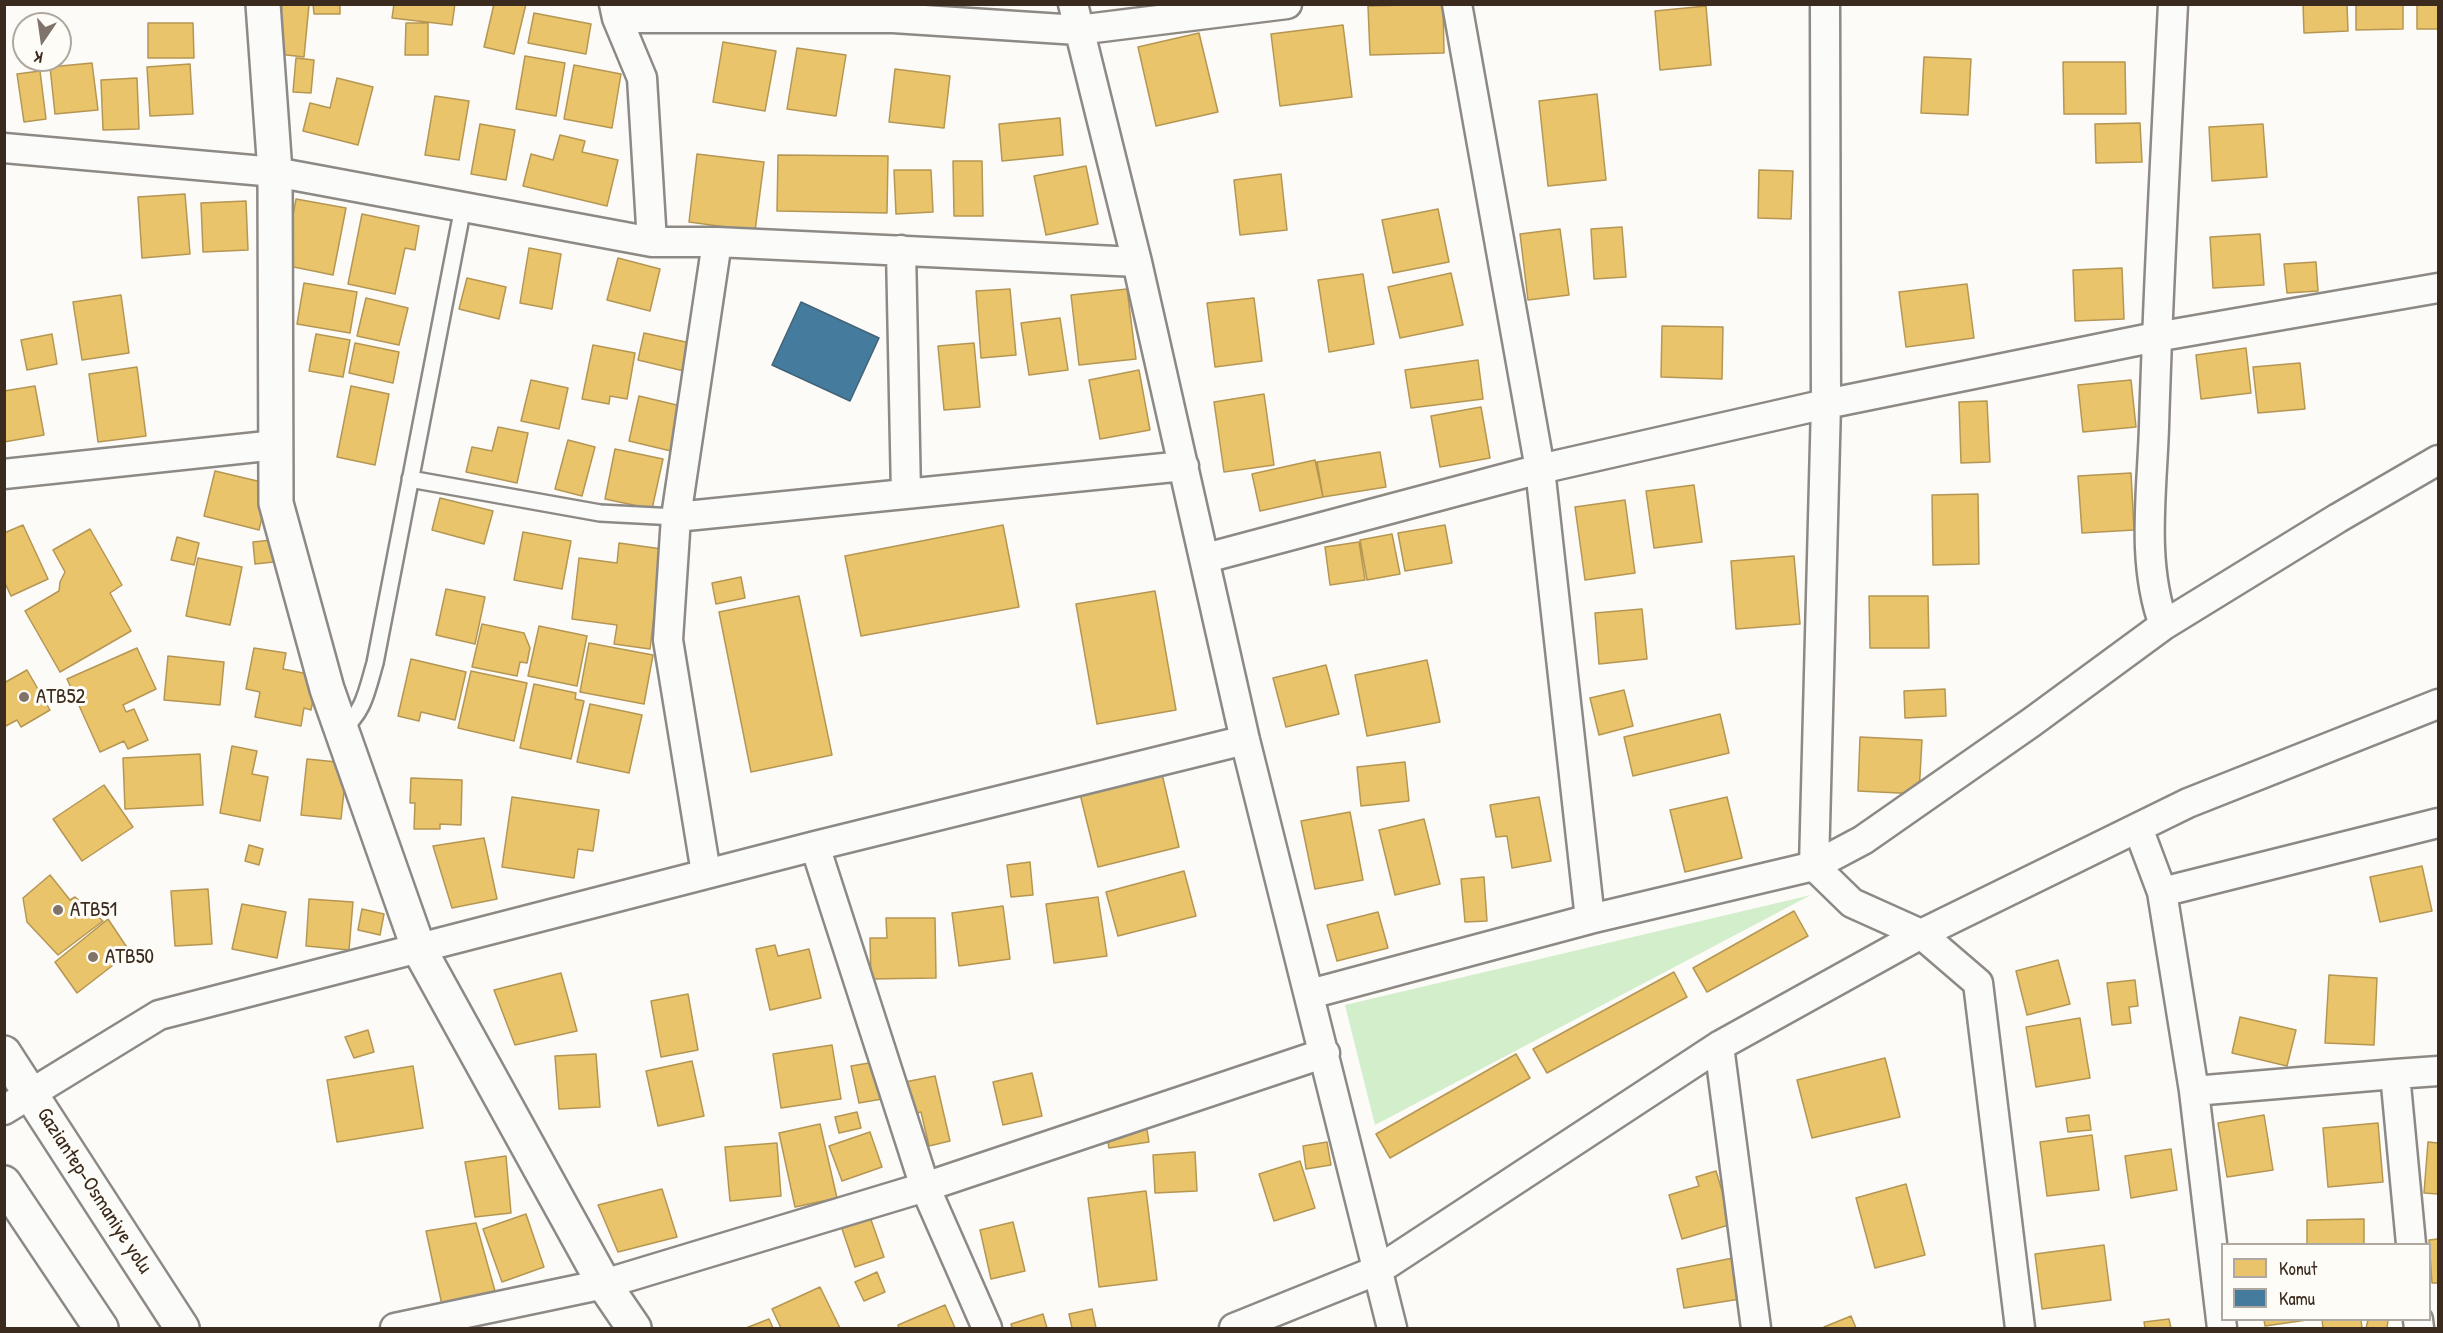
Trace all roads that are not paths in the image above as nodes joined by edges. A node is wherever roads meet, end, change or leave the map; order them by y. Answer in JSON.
{"nodes":[{"id":1,"x":263,"y":4,"type":"edge"},
{"id":2,"x":1287,"y":4,"type":"edge"},
{"id":3,"x":1457,"y":4,"type":"edge"},
{"id":4,"x":1825,"y":4,"type":"edge"},
{"id":5,"x":2174,"y":4,"type":"edge"},
{"id":6,"x":615,"y":11,"type":"edge"},
{"id":7,"x":1075,"y":17,"type":"edge"},
{"id":8,"x":4,"y":148,"type":"edge"},
{"id":9,"x":275,"y":172,"type":"junction"},
{"id":10,"x":463,"y":207,"type":"junction"},
{"id":11,"x":652,"y":242,"type":"junction"},
{"id":12,"x":717,"y":242,"type":"junction"},
{"id":13,"x":901,"y":250,"type":"junction"},
{"id":14,"x":1137,"y":262,"type":"junction"},
{"id":15,"x":2439,"y":288,"type":"edge"},
{"id":16,"x":2156,"y":337,"type":"junction"},
{"id":17,"x":1826,"y":404,"type":"junction"},
{"id":18,"x":276,"y":445,"type":"junction"},
{"id":19,"x":2439,"y":460,"type":"edge"},
{"id":20,"x":1184,"y":466,"type":"junction"},
{"id":21,"x":1540,"y":469,"type":"junction"},
{"id":22,"x":4,"y":474,"type":"edge"},
{"id":23,"x":410,"y":479,"type":"junction"},
{"id":24,"x":906,"y":494,"type":"junction"},
{"id":25,"x":676,"y":517,"type":"junction"},
{"id":26,"x":1206,"y":558,"type":"junction"},
{"id":27,"x":2164,"y":625,"type":"junction"},
{"id":28,"x":2439,"y":704,"type":"edge"},
{"id":29,"x":341,"y":730,"type":"junction"},
{"id":30,"x":1245,"y":740,"type":"junction"},
{"id":31,"x":2439,"y":823,"type":"edge"},
{"id":32,"x":2138,"y":828,"type":"junction"},
{"id":33,"x":815,"y":846,"type":"junction"},
{"id":34,"x":1814,"y":866,"type":"junction"},
{"id":35,"x":706,"y":873,"type":"junction"},
{"id":36,"x":2162,"y":892,"type":"junction"},
{"id":37,"x":1590,"y":919,"type":"junction"},
{"id":38,"x":1921,"y":934,"type":"junction"},
{"id":39,"x":418,"y":947,"type":"junction"},
{"id":40,"x":1310,"y":994,"type":"junction"},
{"id":41,"x":1719,"y":1046,"type":"junction"},
{"id":42,"x":4,"y":1053,"type":"edge"},
{"id":43,"x":1325,"y":1053,"type":"junction"},
{"id":44,"x":2439,"y":1071,"type":"edge"},
{"id":45,"x":2395,"y":1074,"type":"junction"},
{"id":46,"x":2194,"y":1091,"type":"junction"},
{"id":47,"x":18,"y":1101,"type":"edge"},
{"id":48,"x":4,"y":1183,"type":"edge"},
{"id":49,"x":925,"y":1188,"type":"junction"},
{"id":50,"x":2411,"y":1243,"type":"edge"},
{"id":51,"x":1378,"y":1270,"type":"junction"},
{"id":52,"x":604,"y":1284,"type":"junction"},
{"id":53,"x":2221,"y":1320,"type":"edge"},
{"id":54,"x":102,"y":1329,"type":"edge"},
{"id":55,"x":182,"y":1329,"type":"edge"},
{"id":56,"x":394,"y":1329,"type":"edge"},
{"id":57,"x":634,"y":1329,"type":"edge"},
{"id":58,"x":987,"y":1329,"type":"edge"},
{"id":59,"x":1234,"y":1329,"type":"edge"},
{"id":60,"x":1392,"y":1329,"type":"edge"},
{"id":61,"x":1755,"y":1329,"type":"edge"},
{"id":62,"x":2020,"y":1329,"type":"edge"}],
"edges":[{"from":1,"to":9,"type":"main road"},
{"from":2,"to":7,"type":"street"},
{"from":3,"to":21,"type":"street"},
{"from":4,"to":17,"type":"street"},
{"from":5,"to":16,"type":"street"},
{"from":6,"to":7,"type":"street"},
{"from":6,"to":11,"type":"street"},
{"from":7,"to":14,"type":"street"},
{"from":8,"to":9,"type":"street"},
{"from":9,"to":10,"type":"street"},
{"from":9,"to":18,"type":"main road"},
{"from":10,"to":11,"type":"street"},
{"from":10,"to":23,"type":"lane"},
{"from":11,"to":12,"type":"street"},
{"from":12,"to":13,"type":"street"},
{"from":12,"to":25,"type":"street"},
{"from":13,"to":14,"type":"street"},
{"from":13,"to":24,"type":"street"},
{"from":14,"to":20,"type":"street"},
{"from":15,"to":16,"type":"street"},
{"from":16,"to":17,"type":"street"},
{"from":16,"to":27,"type":"street"},
{"from":17,"to":21,"type":"street"},
{"from":17,"to":34,"type":"street"},
{"from":18,"to":22,"type":"street"},
{"from":18,"to":29,"type":"main road"},
{"from":19,"to":27,"type":"street"},
{"from":20,"to":24,"type":"street"},
{"from":20,"to":26,"type":"street"},
{"from":21,"to":26,"type":"street"},
{"from":21,"to":37,"type":"street"},
{"from":23,"to":25,"type":"lane"},
{"from":23,"to":29,"type":"lane"},
{"from":24,"to":25,"type":"street"},
{"from":25,"to":35,"type":"street"},
{"from":26,"to":30,"type":"street"},
{"from":27,"to":34,"type":"street"},
{"from":28,"to":32,"type":"street"},
{"from":29,"to":39,"type":"main road"},
{"from":30,"to":33,"type":"street"},
{"from":30,"to":40,"type":"street"},
{"from":31,"to":36,"type":"street"},
{"from":32,"to":36,"type":"street"},
{"from":32,"to":38,"type":"street"},
{"from":33,"to":35,"type":"street"},
{"from":33,"to":49,"type":"street"},
{"from":34,"to":37,"type":"street"},
{"from":34,"to":38,"type":"street"},
{"from":35,"to":39,"type":"street"},
{"from":36,"to":46,"type":"street"},
{"from":37,"to":40,"type":"street"},
{"from":38,"to":41,"type":"street"},
{"from":38,"to":62,"type":"street"},
{"from":39,"to":47,"type":"street"},
{"from":39,"to":52,"type":"main road"},
{"from":40,"to":43,"type":"street"},
{"from":41,"to":51,"type":"street"},
{"from":41,"to":61,"type":"street"},
{"from":42,"to":47,"type":"main road","name":"Gaziantep-Osmaniye yolu"},
{"from":43,"to":49,"type":"street"},
{"from":43,"to":51,"type":"street"},
{"from":44,"to":45,"type":"street"},
{"from":45,"to":46,"type":"street"},
{"from":45,"to":50,"type":"street"},
{"from":46,"to":53,"type":"street"},
{"from":47,"to":55,"type":"main road","name":"Gaziantep-Osmaniye yolu"},
{"from":48,"to":54,"type":"main road"},
{"from":49,"to":52,"type":"street"},
{"from":49,"to":58,"type":"street"},
{"from":51,"to":59,"type":"street"},
{"from":51,"to":60,"type":"street"},
{"from":52,"to":56,"type":"street"},
{"from":52,"to":57,"type":"main road"}]}
